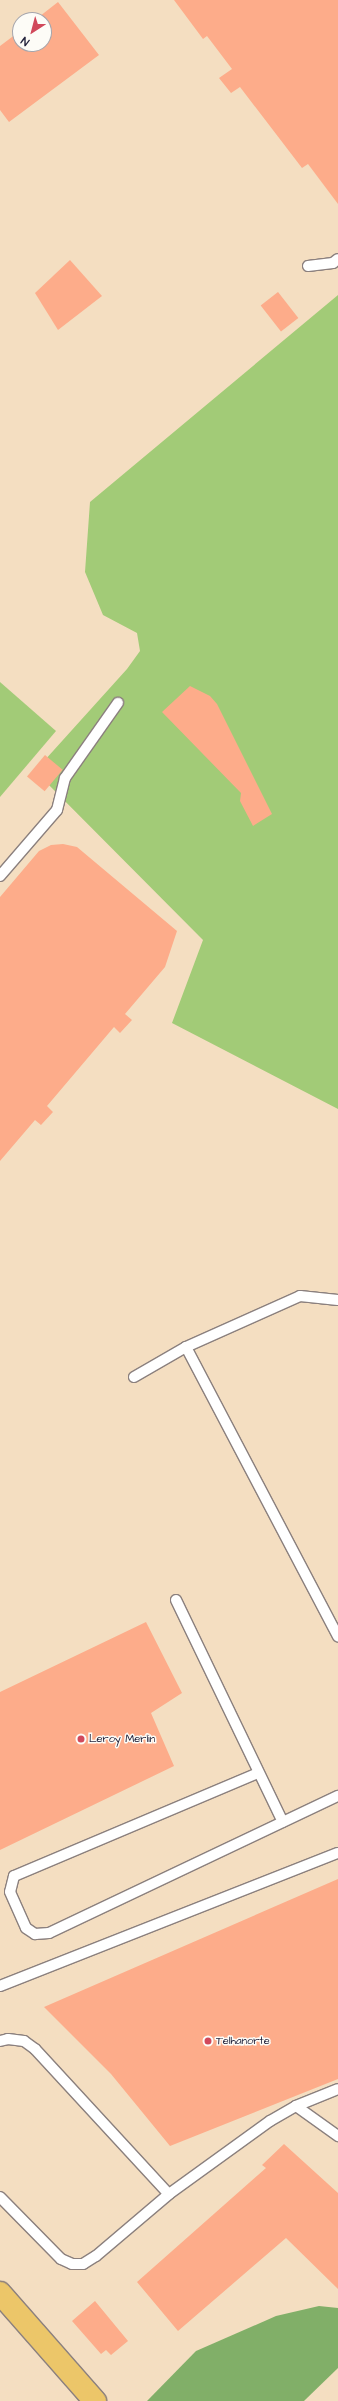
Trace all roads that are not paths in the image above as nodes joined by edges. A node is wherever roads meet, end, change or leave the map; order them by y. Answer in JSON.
{"nodes":[{"id":1,"x":338,"y":259,"type":"edge"},
{"id":2,"x":308,"y":266,"type":"dead end"},
{"id":3,"x":118,"y":703,"type":"dead end"},
{"id":4,"x":0,"y":876,"type":"edge"},
{"id":5,"x":338,"y":1300,"type":"edge"},
{"id":6,"x":186,"y":1347,"type":"junction"},
{"id":7,"x":134,"y":1377,"type":"dead end"},
{"id":8,"x":176,"y":1600,"type":"dead end"},
{"id":9,"x":338,"y":1636,"type":"edge"},
{"id":10,"x":258,"y":1773,"type":"junction"},
{"id":11,"x":338,"y":1796,"type":"edge"},
{"id":12,"x":283,"y":1822,"type":"junction"},
{"id":13,"x":338,"y":1853,"type":"edge"},
{"id":14,"x":0,"y":1986,"type":"edge"},
{"id":15,"x":0,"y":2041,"type":"edge"},
{"id":16,"x":338,"y":2089,"type":"edge"},
{"id":17,"x":296,"y":2106,"type":"junction"},
{"id":18,"x":338,"y":2136,"type":"edge"},
{"id":19,"x":169,"y":2194,"type":"junction"},
{"id":20,"x":0,"y":2197,"type":"edge"},
{"id":21,"x":0,"y":2293,"type":"edge"},
{"id":22,"x":94,"y":2401,"type":"edge"}],
"edges":[{"from":1,"to":2,"type":"lane"},
{"from":3,"to":4,"type":"lane"},
{"from":5,"to":6,"type":"lane"},
{"from":6,"to":7,"type":"lane"},
{"from":6,"to":9,"type":"lane"},
{"from":8,"to":10,"type":"lane"},
{"from":10,"to":12,"type":"lane"},
{"from":10,"to":12,"type":"lane"},
{"from":11,"to":12,"type":"lane"},
{"from":13,"to":14,"type":"lane"},
{"from":15,"to":19,"type":"lane"},
{"from":16,"to":17,"type":"lane"},
{"from":17,"to":18,"type":"lane"},
{"from":17,"to":19,"type":"lane"},
{"from":19,"to":20,"type":"lane"},
{"from":21,"to":22,"type":"highway"}]}
